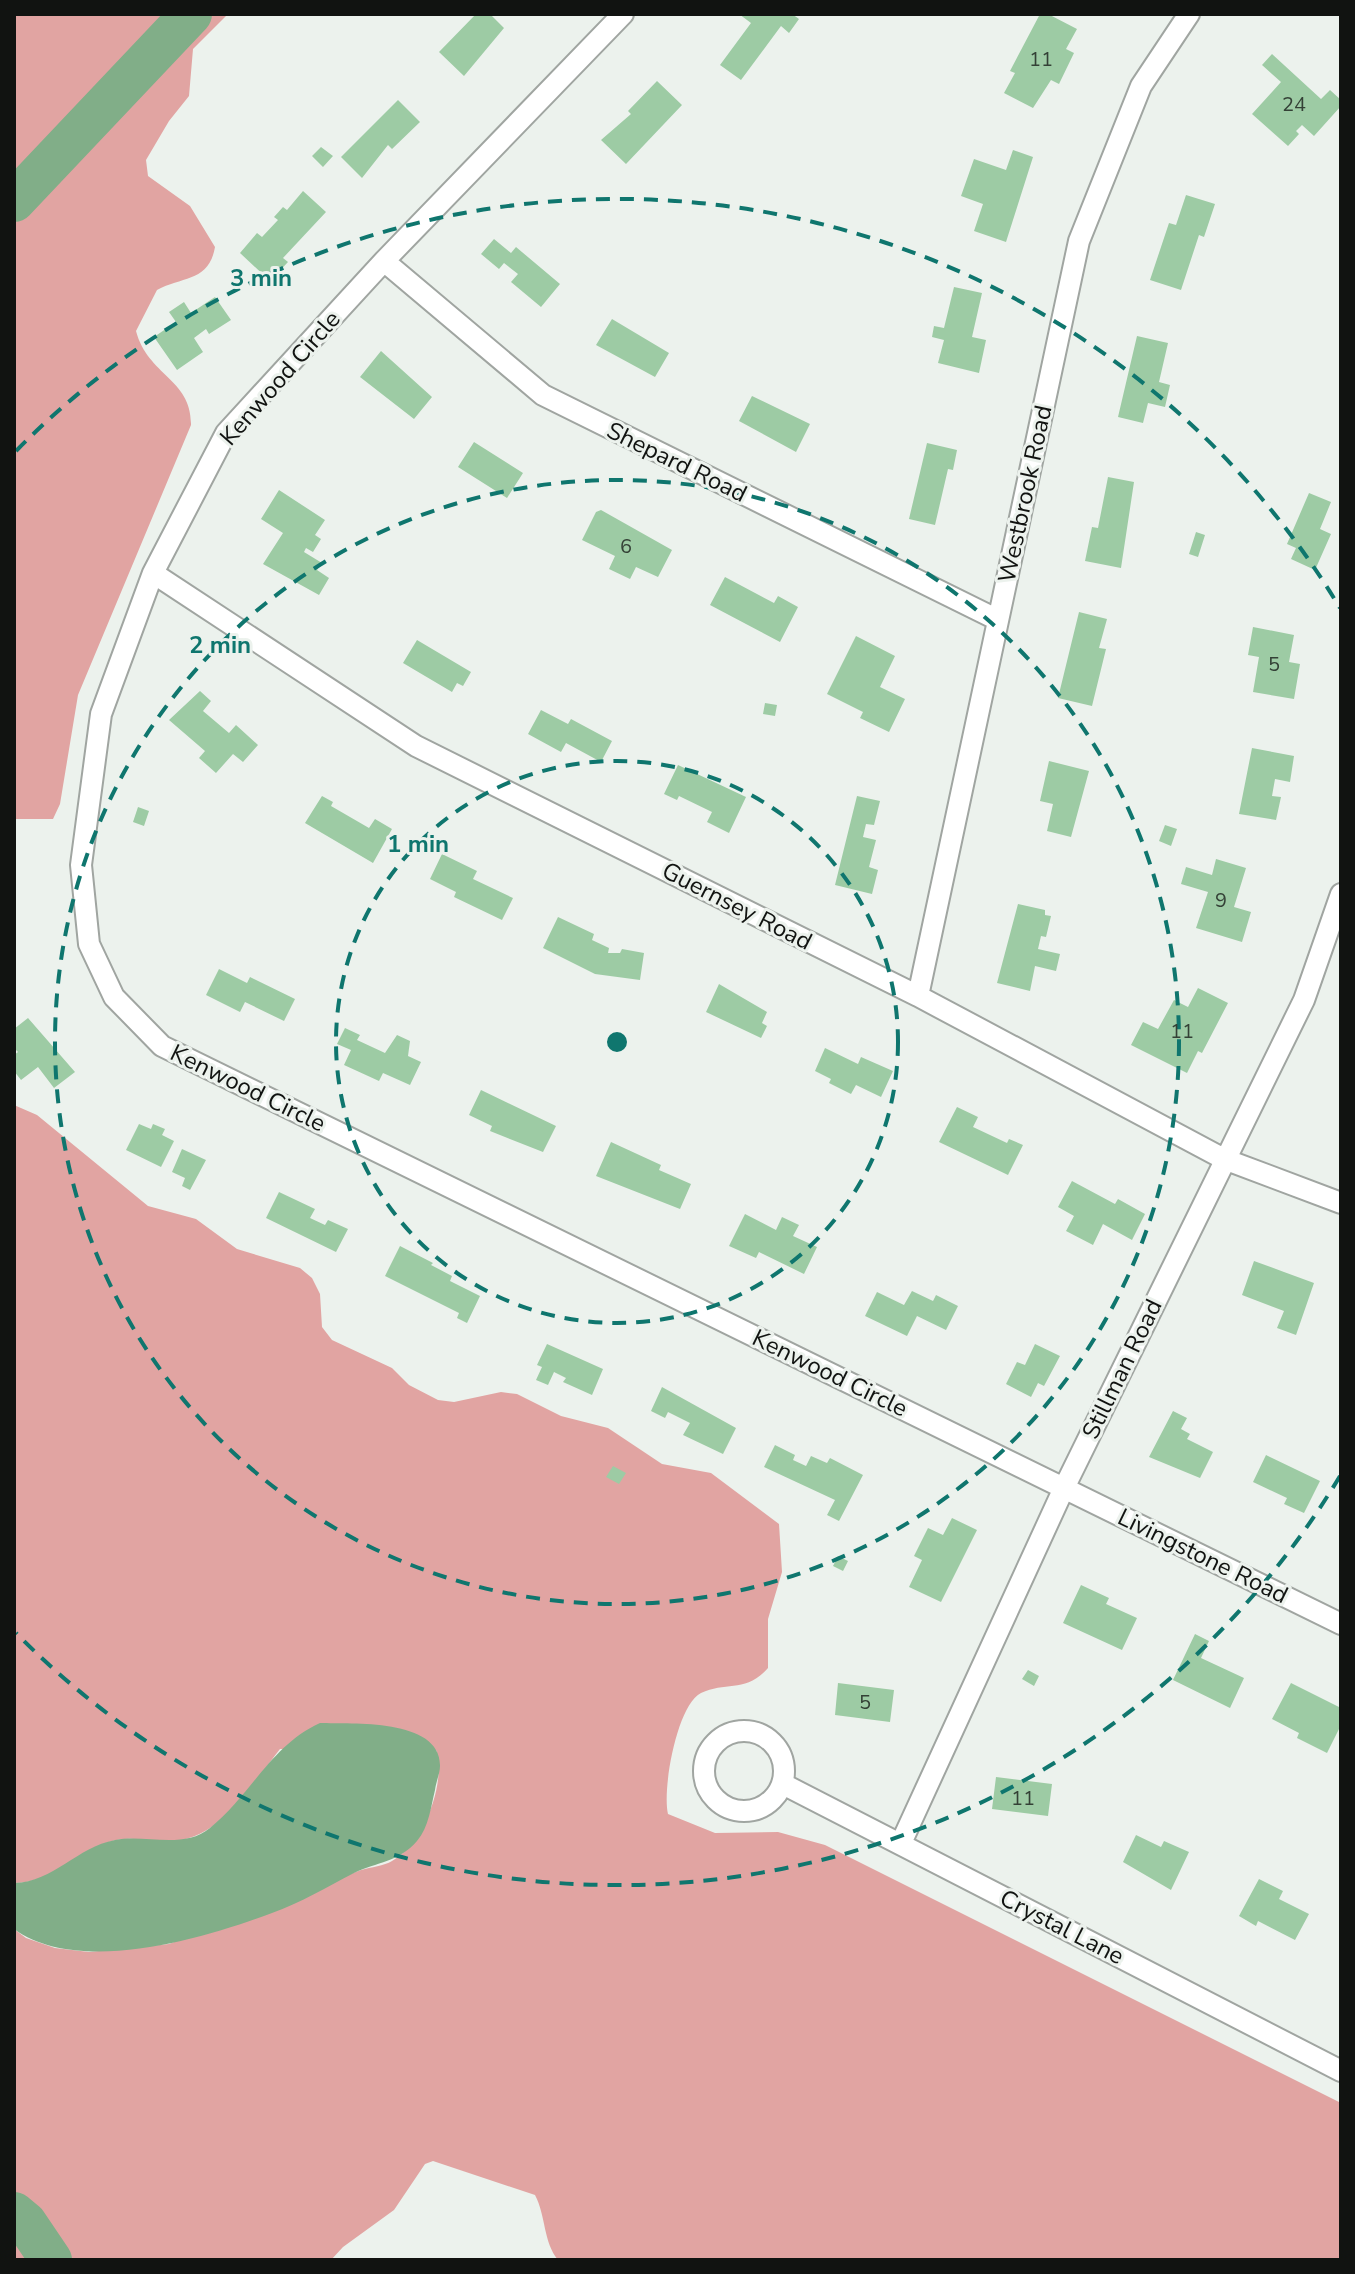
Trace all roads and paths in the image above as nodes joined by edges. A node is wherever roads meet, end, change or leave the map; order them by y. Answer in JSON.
{"nodes":[{"id":1,"x":623,"y":14,"type":"edge"},
{"id":2,"x":1189,"y":14,"type":"edge"},
{"id":3,"x":384,"y":261,"type":"junction"},
{"id":4,"x":153,"y":573,"type":"junction"},
{"id":5,"x":998,"y":620,"type":"junction"},
{"id":6,"x":1341,"y":894,"type":"edge"},
{"id":7,"x":918,"y":996,"type":"junction"},
{"id":8,"x":1224,"y":1159,"type":"junction"},
{"id":9,"x":1341,"y":1203,"type":"edge"},
{"id":10,"x":1064,"y":1488,"type":"junction"},
{"id":11,"x":1341,"y":1624,"type":"edge"},
{"id":12,"x":783,"y":1784,"type":"junction"},
{"id":13,"x":901,"y":1843,"type":"junction"},
{"id":14,"x":1341,"y":2071,"type":"edge"}],
"edges":[{"from":1,"to":3,"type":"street","name":"Kenwood Circle"},
{"from":2,"to":5,"type":"street","name":"Westbrook Road"},
{"from":3,"to":4,"type":"street","name":"Kenwood Circle"},
{"from":3,"to":5,"type":"street","name":"Shepard Road"},
{"from":4,"to":7,"type":"street","name":"Guernsey Road"},
{"from":4,"to":10,"type":"street","name":"Kenwood Circle"},
{"from":5,"to":7,"type":"street","name":"Westbrook Road"},
{"from":6,"to":8,"type":"street","name":"Stillman Road"},
{"from":7,"to":8,"type":"street","name":"Guernsey Road"},
{"from":8,"to":9,"type":"street","name":"Guernsey Road"},
{"from":8,"to":10,"type":"street","name":"Stillman Road"},
{"from":10,"to":11,"type":"street","name":"Livingstone Road"},
{"from":10,"to":13,"type":"street","name":"Stillman Road"},
{"from":12,"to":12,"type":"street"},
{"from":12,"to":13,"type":"street","name":"Crystal Lane"},
{"from":13,"to":14,"type":"street","name":"Crystal Lane"}]}
